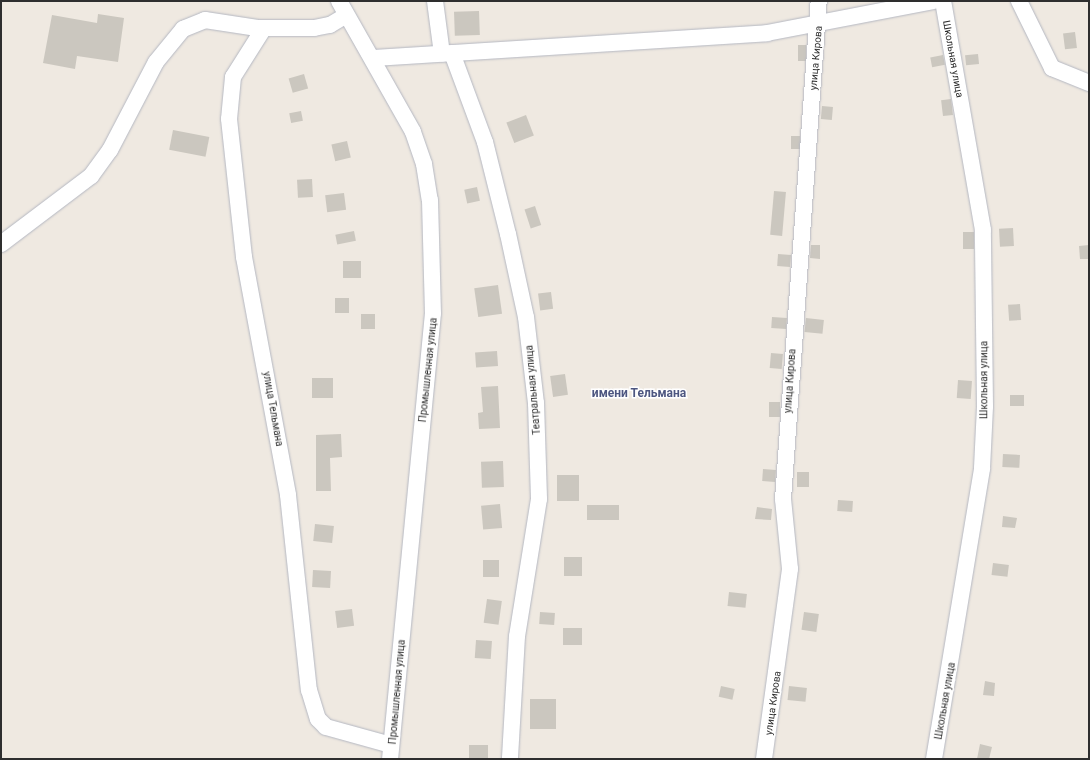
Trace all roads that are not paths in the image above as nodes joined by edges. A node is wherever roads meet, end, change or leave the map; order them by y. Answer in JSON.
{"nodes":[{"id":1,"x":435,"y":1,"type":"edge"},
{"id":2,"x":819,"y":1,"type":"edge"},
{"id":3,"x":934,"y":1,"type":"edge"},
{"id":4,"x":943,"y":1,"type":"edge"},
{"id":5,"x":1019,"y":1,"type":"edge"},
{"id":6,"x":342,"y":8,"type":"edge"},
{"id":7,"x":819,"y":24,"type":"junction"},
{"id":8,"x":264,"y":28,"type":"junction"},
{"id":9,"x":447,"y":53,"type":"junction"},
{"id":10,"x":374,"y":58,"type":"junction"},
{"id":11,"x":1089,"y":83,"type":"edge"},
{"id":12,"x":1,"y":244,"type":"edge"},
{"id":13,"x":391,"y":752,"type":"edge"},
{"id":14,"x":510,"y":759,"type":"edge"},
{"id":15,"x":764,"y":759,"type":"edge"},
{"id":16,"x":934,"y":759,"type":"edge"}],
"edges":[{"from":1,"to":9,"type":"street","name":"Театральная улица"},
{"from":2,"to":7,"type":"street","name":"улица Кирова"},
{"from":3,"to":7,"type":"street"},
{"from":4,"to":16,"type":"street","name":"Школьная улица"},
{"from":5,"to":11,"type":"street"},
{"from":6,"to":8,"type":"street"},
{"from":6,"to":10,"type":"street","name":"Промышленная улица"},
{"from":7,"to":9,"type":"street"},
{"from":7,"to":15,"type":"street","name":"улица Кирова"},
{"from":8,"to":12,"type":"street"},
{"from":8,"to":13,"type":"street","name":"улица Тельмана"},
{"from":9,"to":10,"type":"street"},
{"from":9,"to":14,"type":"street","name":"Театральная улица"},
{"from":10,"to":13,"type":"street","name":"Промышленная улица"}]}
